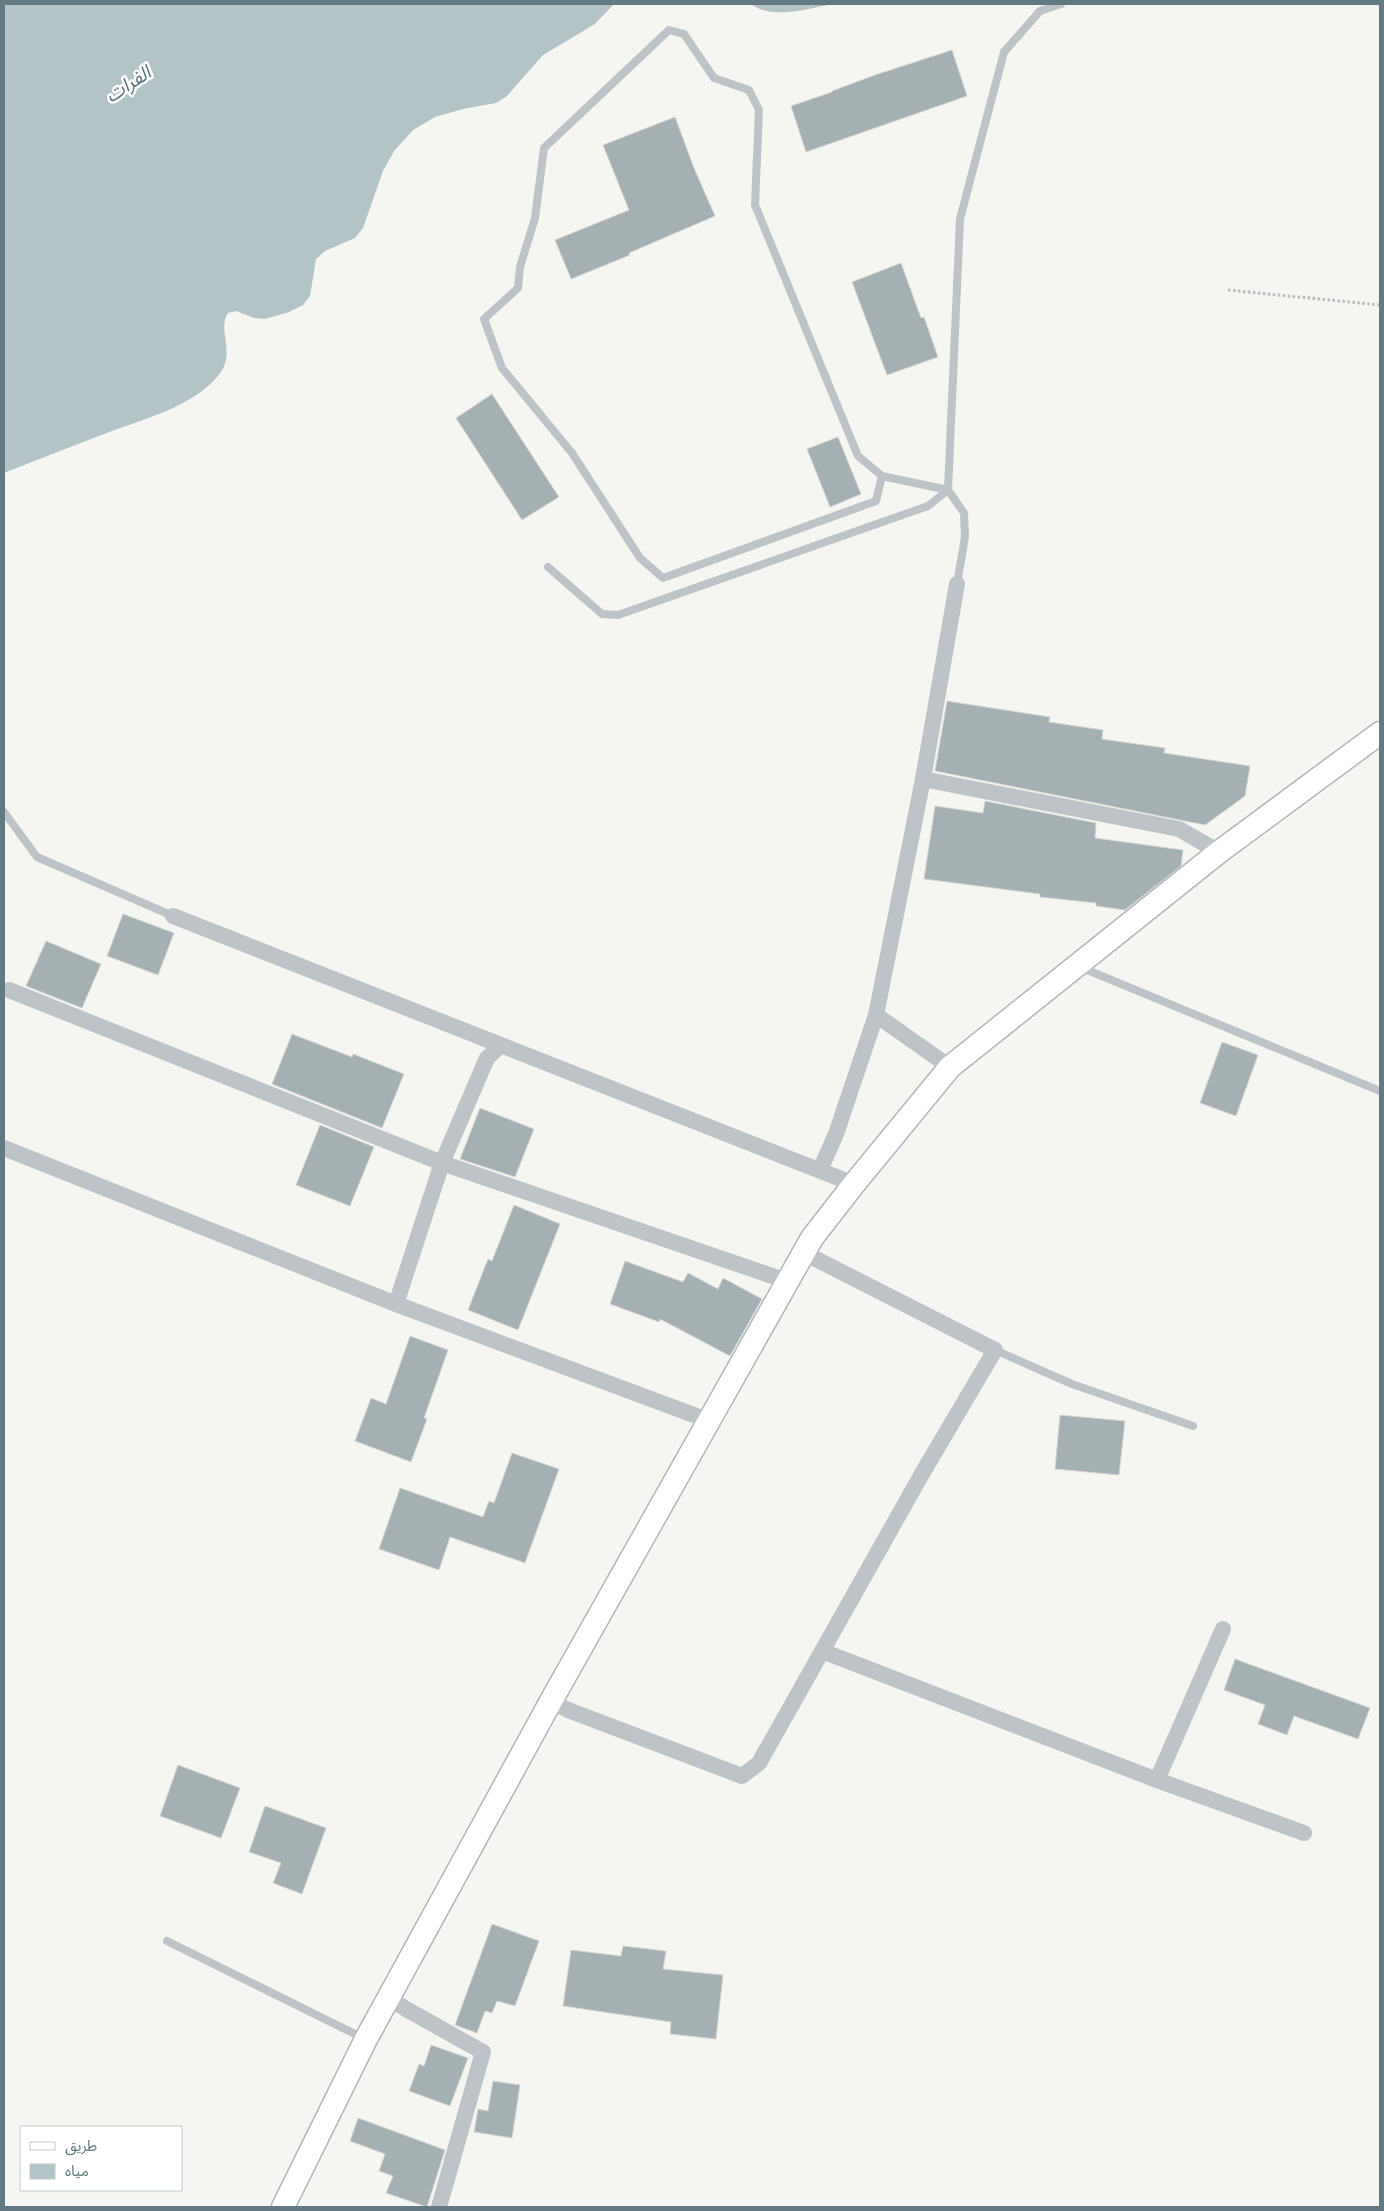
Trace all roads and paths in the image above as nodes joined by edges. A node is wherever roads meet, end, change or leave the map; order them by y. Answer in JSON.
{"nodes":[{"id":1,"x":1062,"y":4,"type":"edge"},
{"id":2,"x":1228,"y":290,"type":"dead end"},
{"id":3,"x":1380,"y":305,"type":"edge"},
{"id":4,"x":882,"y":476,"type":"junction"},
{"id":5,"x":948,"y":490,"type":"junction"},
{"id":6,"x":548,"y":567,"type":"dead end"},
{"id":7,"x":957,"y":584,"type":"joint"},
{"id":8,"x":1380,"y":733,"type":"edge"},
{"id":9,"x":923,"y":779,"type":"junction"},
{"id":10,"x":4,"y":812,"type":"edge"},
{"id":11,"x":1219,"y":852,"type":"junction"},
{"id":12,"x":173,"y":916,"type":"joint"},
{"id":13,"x":1078,"y":966,"type":"junction"},
{"id":14,"x":9,"y":990,"type":"dead end"},
{"id":15,"x":876,"y":1015,"type":"junction"},
{"id":16,"x":501,"y":1045,"type":"junction"},
{"id":17,"x":950,"y":1067,"type":"junction"},
{"id":18,"x":1380,"y":1091,"type":"edge"},
{"id":19,"x":4,"y":1148,"type":"edge"},
{"id":20,"x":442,"y":1163,"type":"junction"},
{"id":21,"x":820,"y":1170,"type":"junction"},
{"id":22,"x":854,"y":1184,"type":"junction"},
{"id":23,"x":804,"y":1253,"type":"junction"},
{"id":24,"x":787,"y":1281,"type":"junction"},
{"id":25,"x":396,"y":1304,"type":"junction"},
{"id":26,"x":995,"y":1350,"type":"junction"},
{"id":27,"x":710,"y":1421,"type":"junction"},
{"id":28,"x":1193,"y":1426,"type":"dead end"},
{"id":29,"x":1223,"y":1629,"type":"dead end"},
{"id":30,"x":822,"y":1650,"type":"junction"},
{"id":31,"x":551,"y":1701,"type":"junction"},
{"id":32,"x":1157,"y":1780,"type":"junction"},
{"id":33,"x":1304,"y":1833,"type":"dead end"},
{"id":34,"x":168,"y":1941,"type":"dead end"},
{"id":35,"x":389,"y":1998,"type":"junction"},
{"id":36,"x":366,"y":2040,"type":"junction"},
{"id":37,"x":283,"y":2207,"type":"edge"},
{"id":38,"x":439,"y":2207,"type":"edge"}],
"edges":[{"from":1,"to":5,"type":"lane"},
{"from":2,"to":3,"type":"path"},
{"from":4,"to":4,"type":"lane"},
{"from":4,"to":5,"type":"lane"},
{"from":5,"to":6,"type":"lane"},
{"from":5,"to":7,"type":"lane"},
{"from":7,"to":9,"type":"street"},
{"from":8,"to":11,"type":"main road"},
{"from":9,"to":11,"type":"street"},
{"from":9,"to":15,"type":"street"},
{"from":10,"to":12,"type":"lane"},
{"from":11,"to":13,"type":"main road"},
{"from":12,"to":16,"type":"street"},
{"from":13,"to":17,"type":"main road"},
{"from":13,"to":18,"type":"lane"},
{"from":14,"to":20,"type":"street"},
{"from":15,"to":17,"type":"street"},
{"from":15,"to":21,"type":"street"},
{"from":16,"to":20,"type":"street"},
{"from":16,"to":21,"type":"street"},
{"from":17,"to":22,"type":"main road"},
{"from":19,"to":25,"type":"street"},
{"from":20,"to":24,"type":"street"},
{"from":20,"to":25,"type":"street"},
{"from":21,"to":22,"type":"street"},
{"from":22,"to":23,"type":"main road"},
{"from":23,"to":24,"type":"main road"},
{"from":23,"to":26,"type":"street"},
{"from":24,"to":27,"type":"main road"},
{"from":25,"to":27,"type":"street"},
{"from":26,"to":28,"type":"lane"},
{"from":26,"to":30,"type":"street"},
{"from":27,"to":31,"type":"main road"},
{"from":29,"to":32,"type":"street"},
{"from":30,"to":31,"type":"street"},
{"from":30,"to":32,"type":"street"},
{"from":31,"to":35,"type":"main road"},
{"from":32,"to":33,"type":"street"},
{"from":34,"to":36,"type":"lane"},
{"from":35,"to":36,"type":"main road"},
{"from":35,"to":38,"type":"street"},
{"from":36,"to":37,"type":"main road"}]}
